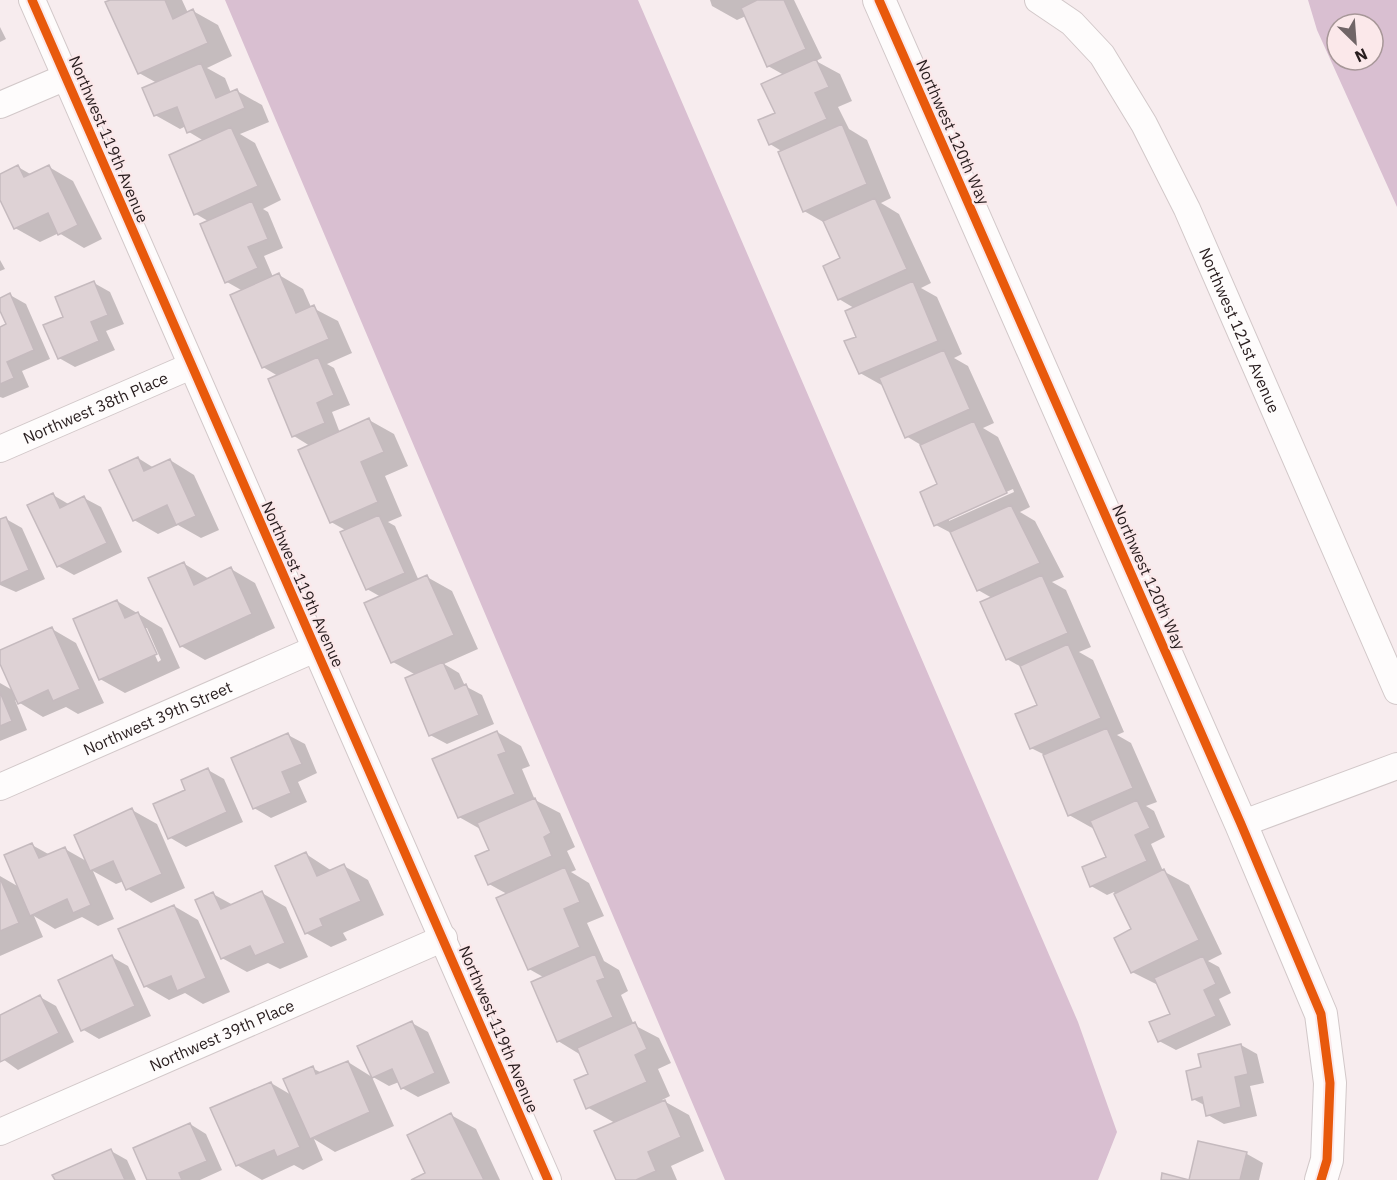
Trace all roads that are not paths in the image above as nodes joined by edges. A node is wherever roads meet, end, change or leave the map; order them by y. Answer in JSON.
{"nodes":[{"id":1,"x":32,"y":0,"type":"edge"},
{"id":2,"x":879,"y":0,"type":"edge"},
{"id":3,"x":1038,"y":0,"type":"edge"},
{"id":4,"x":66,"y":77,"type":"junction"},
{"id":5,"x":0,"y":105,"type":"edge"},
{"id":6,"x":191,"y":366,"type":"junction"},
{"id":7,"x":0,"y":449,"type":"edge"},
{"id":8,"x":315,"y":649,"type":"junction"},
{"id":9,"x":1397,"y":691,"type":"edge"},
{"id":10,"x":1397,"y":766,"type":"edge"},
{"id":11,"x":0,"y":787,"type":"edge"},
{"id":12,"x":1240,"y":824,"type":"junction"},
{"id":13,"x":444,"y":938,"type":"junction"},
{"id":14,"x":0,"y":1132,"type":"edge"},
{"id":15,"x":548,"y":1180,"type":"edge"},
{"id":16,"x":1321,"y":1180,"type":"edge"}],
"edges":[{"from":1,"to":4,"type":"street","name":"Northwest 119th Avenue"},
{"from":2,"to":12,"type":"street","name":"Northwest 120th Way"},
{"from":3,"to":9,"type":"street","name":"Northwest 121st Avenue"},
{"from":4,"to":5,"type":"street"},
{"from":4,"to":6,"type":"street","name":"Northwest 119th Avenue"},
{"from":6,"to":7,"type":"street","name":"Northwest 38th Place"},
{"from":6,"to":8,"type":"street","name":"Northwest 119th Avenue"},
{"from":8,"to":11,"type":"street","name":"Northwest 39th Street"},
{"from":8,"to":13,"type":"street","name":"Northwest 119th Avenue"},
{"from":10,"to":12,"type":"street"},
{"from":12,"to":16,"type":"street","name":"Northwest 120th Way"},
{"from":13,"to":14,"type":"street","name":"Northwest 39th Place"},
{"from":13,"to":15,"type":"street","name":"Northwest 119th Avenue"}]}
